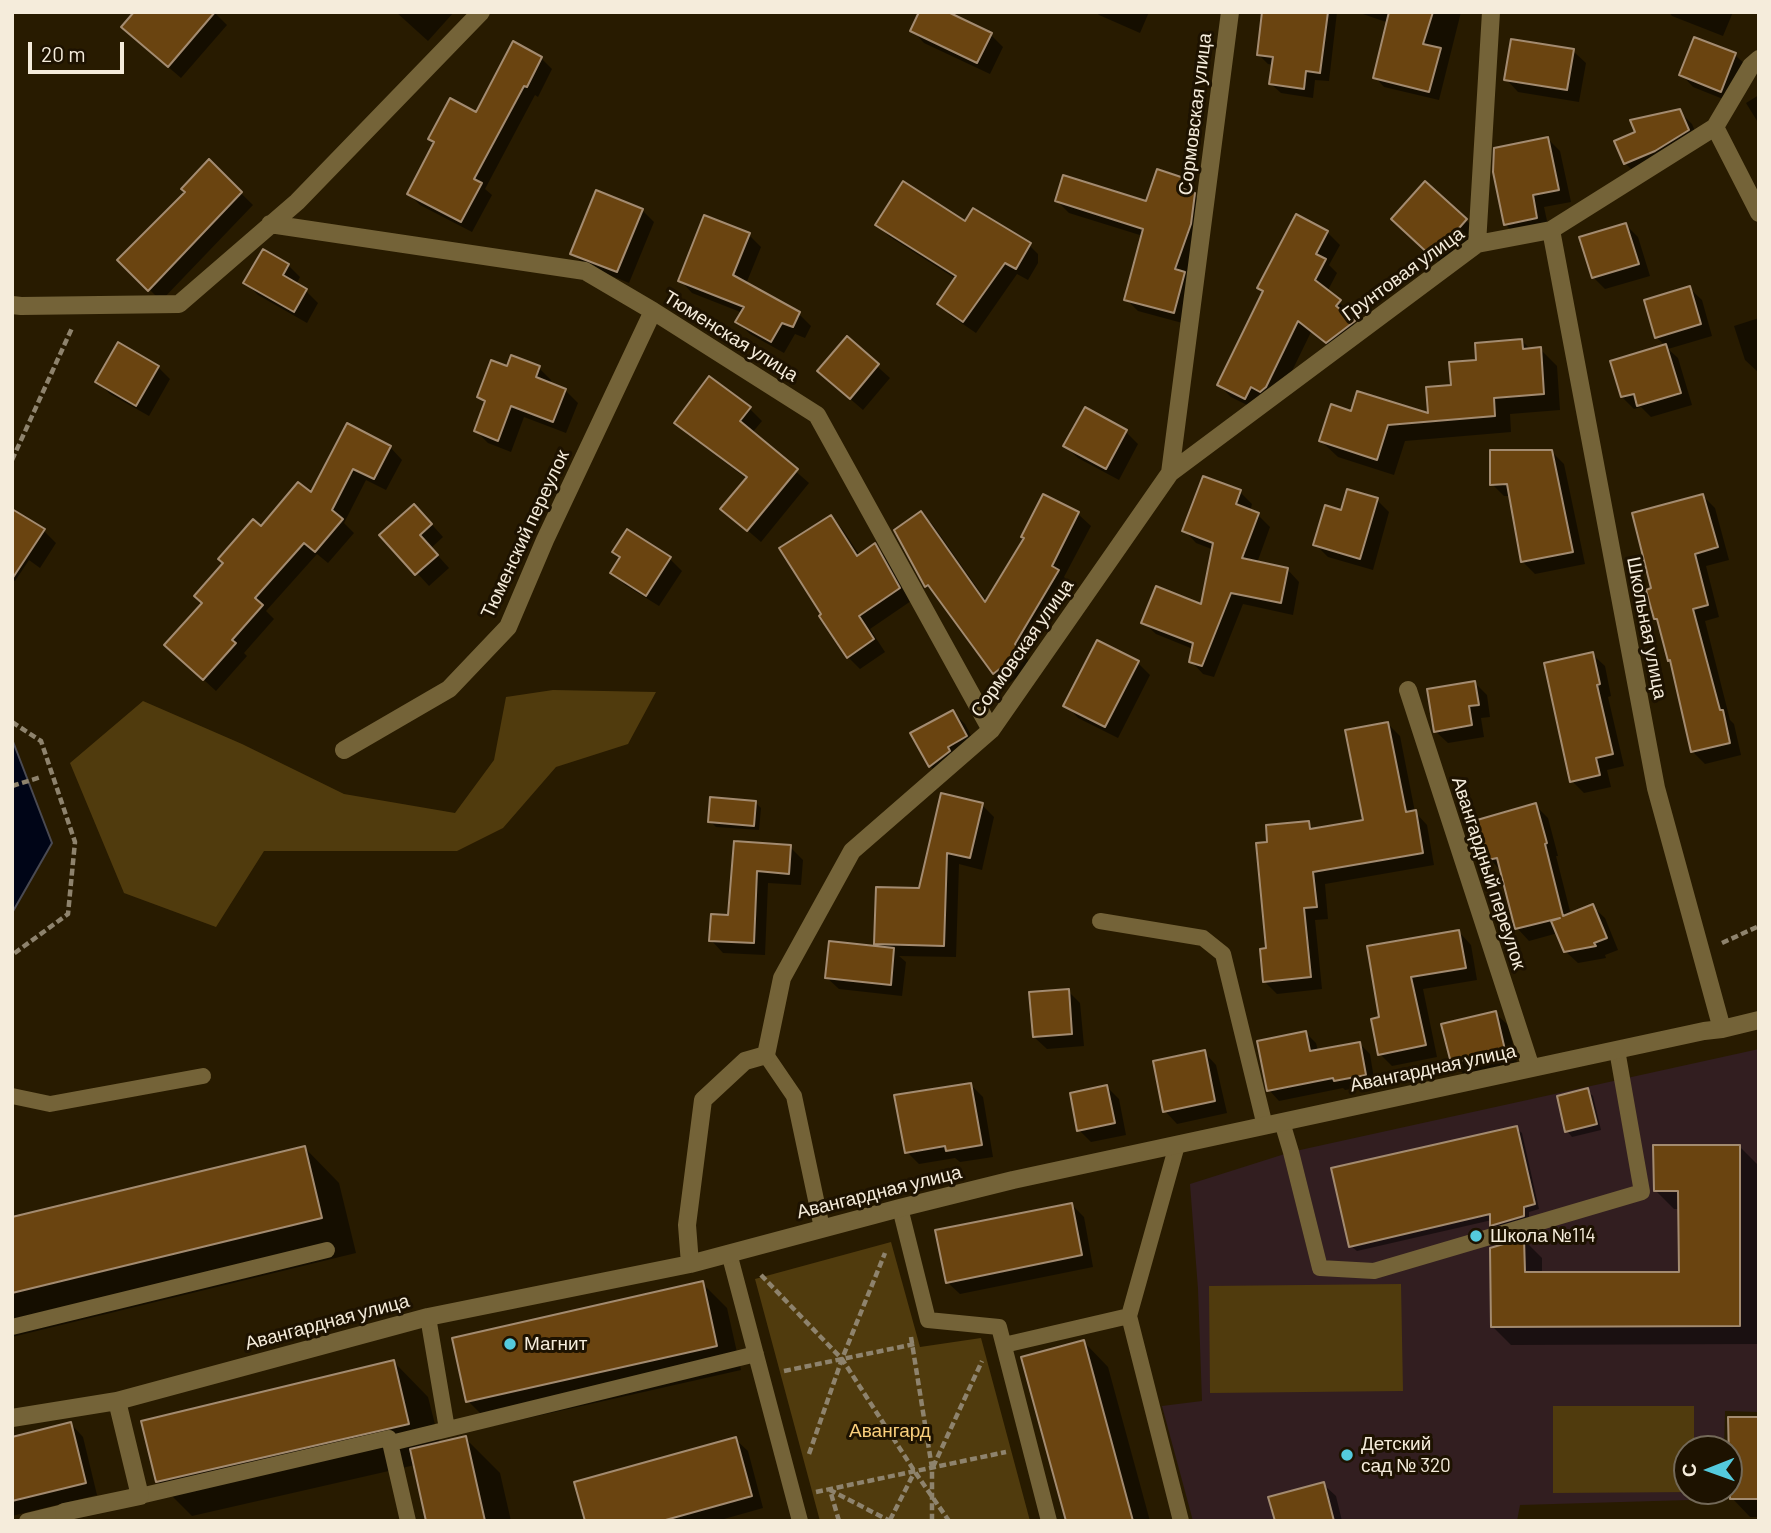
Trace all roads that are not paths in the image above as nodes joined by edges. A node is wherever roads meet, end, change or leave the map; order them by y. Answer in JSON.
{"nodes":[{"id":1,"x":481,"y":12,"type":"edge"},
{"id":2,"x":1230,"y":12,"type":"edge"},
{"id":3,"x":1491,"y":12,"type":"edge"},
{"id":4,"x":1759,"y":59,"type":"edge"},
{"id":5,"x":1715,"y":127,"type":"junction"},
{"id":6,"x":1759,"y":213,"type":"edge"},
{"id":7,"x":270,"y":224,"type":"junction"},
{"id":8,"x":1551,"y":230,"type":"junction"},
{"id":9,"x":1477,"y":244,"type":"junction"},
{"id":10,"x":12,"y":305,"type":"edge"},
{"id":11,"x":653,"y":311,"type":"junction"},
{"id":12,"x":1170,"y":473,"type":"junction"},
{"id":13,"x":1408,"y":690,"type":"dead end"},
{"id":14,"x":991,"y":730,"type":"junction"},
{"id":15,"x":344,"y":750,"type":"dead end"},
{"id":16,"x":1100,"y":921,"type":"dead end"},
{"id":17,"x":1759,"y":1020,"type":"edge"},
{"id":18,"x":1722,"y":1029,"type":"junction"},
{"id":19,"x":1617,"y":1050,"type":"junction"},
{"id":20,"x":766,"y":1055,"type":"junction"},
{"id":21,"x":1531,"y":1068,"type":"junction"},
{"id":22,"x":203,"y":1076,"type":"dead end"},
{"id":23,"x":12,"y":1096,"type":"edge"},
{"id":24,"x":1273,"y":1124,"type":"junction"},
{"id":25,"x":1177,"y":1145,"type":"junction"},
{"id":26,"x":900,"y":1208,"type":"junction"},
{"id":27,"x":822,"y":1228,"type":"junction"},
{"id":28,"x":327,"y":1250,"type":"dead end"},
{"id":29,"x":729,"y":1253,"type":"junction"},
{"id":30,"x":691,"y":1264,"type":"junction"},
{"id":31,"x":1129,"y":1315,"type":"junction"},
{"id":32,"x":428,"y":1317,"type":"junction"},
{"id":33,"x":12,"y":1327,"type":"edge"},
{"id":34,"x":1004,"y":1345,"type":"junction"},
{"id":35,"x":756,"y":1354,"type":"junction"},
{"id":36,"x":117,"y":1401,"type":"junction"},
{"id":37,"x":12,"y":1418,"type":"edge"},
{"id":38,"x":447,"y":1429,"type":"junction"},
{"id":39,"x":391,"y":1443,"type":"junction"},
{"id":40,"x":140,"y":1496,"type":"junction"},
{"id":41,"x":65,"y":1516,"type":"edge"},
{"id":42,"x":27,"y":1521,"type":"edge"},
{"id":43,"x":408,"y":1521,"type":"edge"},
{"id":44,"x":800,"y":1521,"type":"edge"},
{"id":45,"x":1049,"y":1521,"type":"edge"},
{"id":46,"x":1181,"y":1521,"type":"edge"}],
"edges":[{"from":1,"to":7,"type":"street"},
{"from":2,"to":12,"type":"street","name":"Сормовская улица"},
{"from":3,"to":9,"type":"street"},
{"from":4,"to":5,"type":"street","name":"Грунтовая улица"},
{"from":5,"to":6,"type":"street"},
{"from":5,"to":8,"type":"street","name":"Грунтовая улица"},
{"from":7,"to":10,"type":"street"},
{"from":7,"to":11,"type":"street","name":"Тюменская улица"},
{"from":8,"to":9,"type":"street","name":"Грунтовая улица"},
{"from":8,"to":18,"type":"street","name":"Школьная улица"},
{"from":9,"to":12,"type":"street","name":"Грунтовая улица"},
{"from":11,"to":14,"type":"street","name":"Тюменская улица"},
{"from":11,"to":15,"type":"street","name":"Тюменский переулок"},
{"from":12,"to":14,"type":"street","name":"Сормовская улица"},
{"from":13,"to":21,"type":"street","name":"Авангардный переулок"},
{"from":14,"to":20,"type":"street","name":"Сормовская улица"},
{"from":16,"to":24,"type":"lane"},
{"from":17,"to":18,"type":"street","name":"Авангардная улица"},
{"from":18,"to":19,"type":"street","name":"Авангардная улица"},
{"from":19,"to":21,"type":"street","name":"Авангардная улица"},
{"from":19,"to":24,"type":"lane"},
{"from":20,"to":27,"type":"lane"},
{"from":20,"to":30,"type":"street"},
{"from":21,"to":24,"type":"street","name":"Авангардная улица"},
{"from":22,"to":23,"type":"lane"},
{"from":24,"to":25,"type":"street","name":"Авангардная улица"},
{"from":25,"to":26,"type":"street","name":"Авангардная улица"},
{"from":25,"to":31,"type":"lane"},
{"from":26,"to":27,"type":"street","name":"Авангардная улица"},
{"from":26,"to":34,"type":"lane"},
{"from":27,"to":29,"type":"street","name":"Авангардная улица"},
{"from":28,"to":33,"type":"lane"},
{"from":29,"to":30,"type":"street","name":"Авангардная улица"},
{"from":29,"to":35,"type":"lane"},
{"from":30,"to":32,"type":"street","name":"Авангардная улица"},
{"from":31,"to":34,"type":"lane"},
{"from":31,"to":46,"type":"lane"},
{"from":32,"to":36,"type":"street","name":"Авангардная улица"},
{"from":32,"to":38,"type":"lane"},
{"from":34,"to":45,"type":"lane"},
{"from":35,"to":38,"type":"lane"},
{"from":35,"to":44,"type":"lane"},
{"from":36,"to":37,"type":"street","name":"Авангардная улица"},
{"from":36,"to":40,"type":"street"},
{"from":38,"to":39,"type":"lane"},
{"from":39,"to":40,"type":"lane"},
{"from":39,"to":43,"type":"lane"},
{"from":40,"to":41,"type":"street"},
{"from":41,"to":42,"type":"lane"}]}
